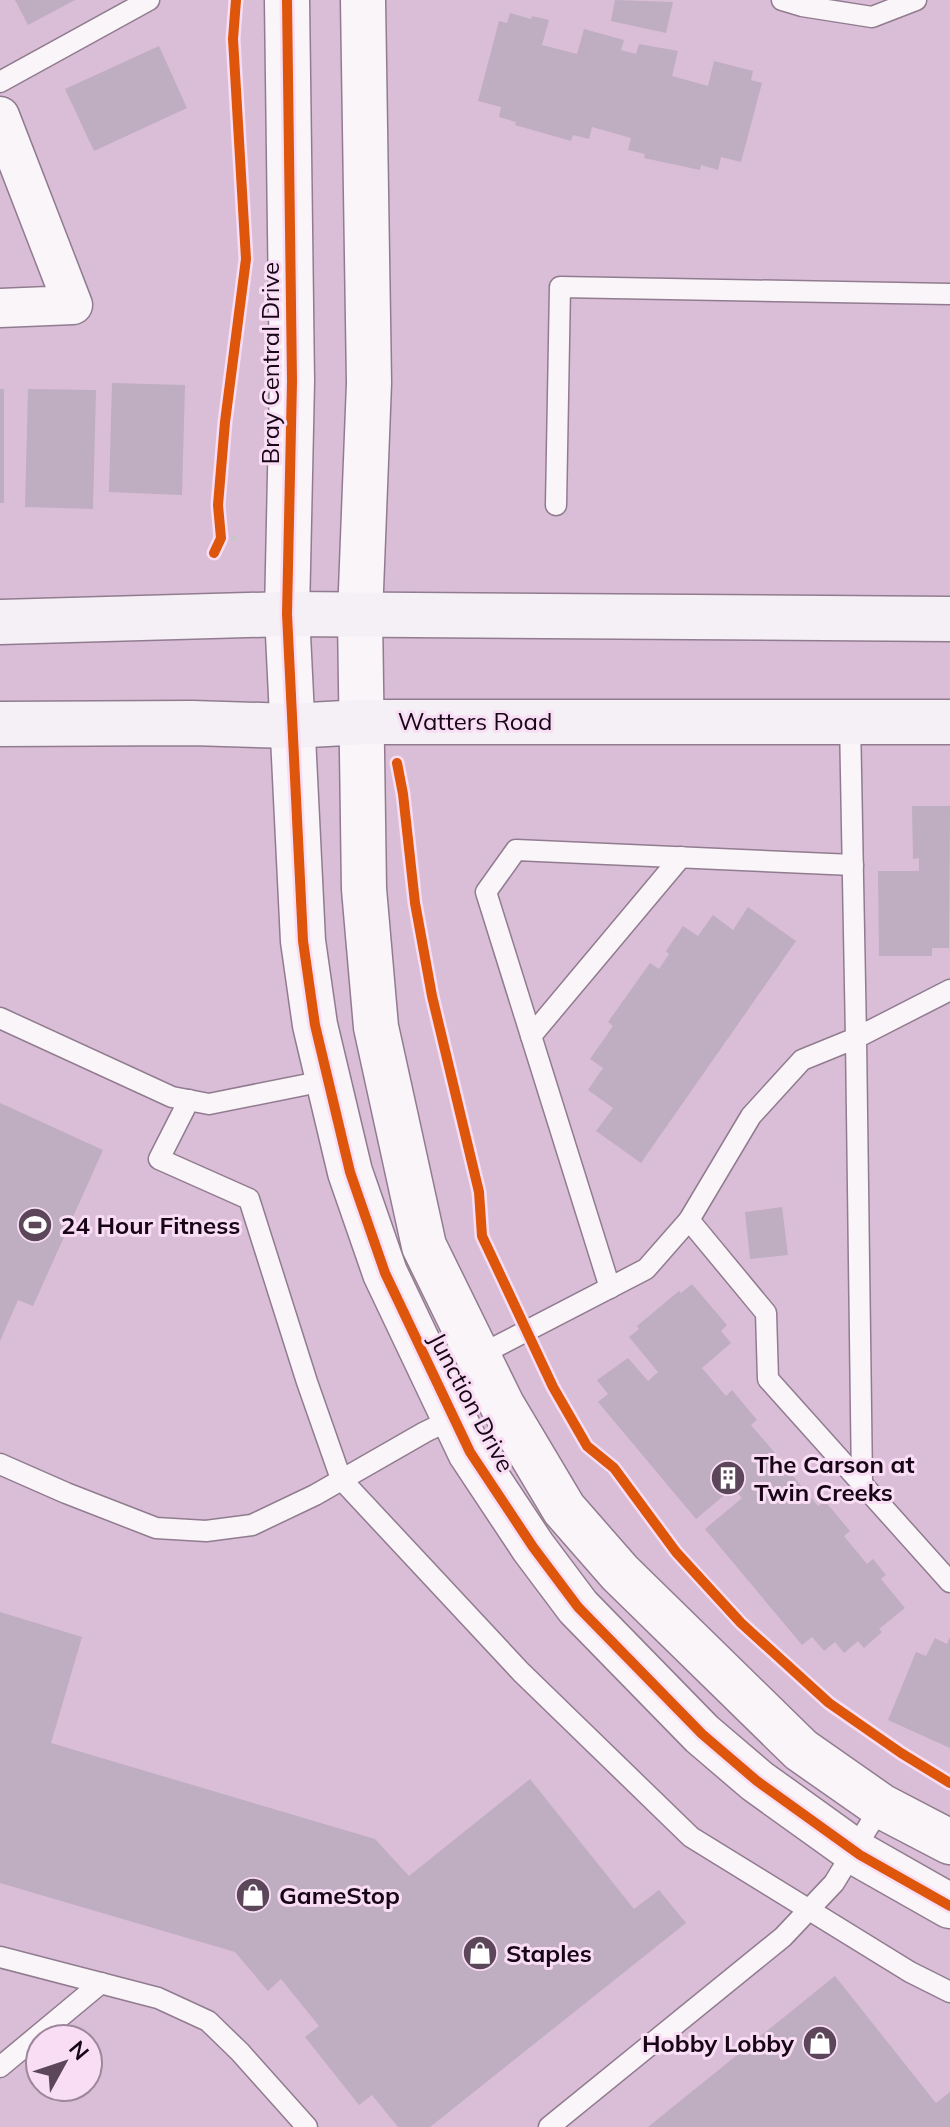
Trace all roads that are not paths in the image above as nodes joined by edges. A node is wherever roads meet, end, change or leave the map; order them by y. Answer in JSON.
{"nodes":[{"id":1,"x":149,"y":0,"type":"edge"},
{"id":2,"x":287,"y":0,"type":"edge"},
{"id":3,"x":363,"y":0,"type":"edge"},
{"id":4,"x":782,"y":0,"type":"edge"},
{"id":5,"x":916,"y":0,"type":"edge"},
{"id":6,"x":0,"y":82,"type":"edge"},
{"id":7,"x":0,"y":116,"type":"edge"},
{"id":8,"x":950,"y":294,"type":"edge"},
{"id":9,"x":0,"y":308,"type":"edge"},
{"id":10,"x":556,"y":505,"type":"dead end"},
{"id":11,"x":287,"y":614,"type":"junction"},
{"id":12,"x":360,"y":616,"type":"junction"},
{"id":13,"x":950,"y":619,"type":"edge"},
{"id":14,"x":0,"y":622,"type":"edge"},
{"id":15,"x":850,"y":720,"type":"junction"},
{"id":16,"x":363,"y":722,"type":"junction"},
{"id":17,"x":950,"y":722,"type":"edge"},
{"id":18,"x":0,"y":724,"type":"edge"},
{"id":19,"x":291,"y":726,"type":"junction"},
{"id":20,"x":681,"y":857,"type":"junction"},
{"id":21,"x":853,"y":865,"type":"junction"},
{"id":22,"x":950,"y":990,"type":"edge"},
{"id":23,"x":0,"y":1018,"type":"edge"},
{"id":24,"x":531,"y":1036,"type":"junction"},
{"id":25,"x":856,"y":1038,"type":"junction"},
{"id":26,"x":329,"y":1080,"type":"junction"},
{"id":27,"x":189,"y":1100,"type":"junction"},
{"id":28,"x":350,"y":1172,"type":"junction"},
{"id":29,"x":689,"y":1220,"type":"junction"},
{"id":30,"x":610,"y":1288,"type":"junction"},
{"id":31,"x":478,"y":1356,"type":"junction"},
{"id":32,"x":454,"y":1418,"type":"junction"},
{"id":33,"x":0,"y":1464,"type":"edge"},
{"id":34,"x":341,"y":1479,"type":"junction"},
{"id":35,"x":862,"y":1484,"type":"junction"},
{"id":36,"x":950,"y":1582,"type":"edge"},
{"id":37,"x":881,"y":1806,"type":"junction"},
{"id":38,"x":950,"y":1842,"type":"edge"},
{"id":39,"x":854,"y":1850,"type":"junction"},
{"id":40,"x":950,"y":1906,"type":"edge"},
{"id":41,"x":808,"y":1910,"type":"junction"},
{"id":42,"x":0,"y":1957,"type":"edge"},
{"id":43,"x":101,"y":1983,"type":"junction"},
{"id":44,"x":950,"y":1992,"type":"edge"},
{"id":45,"x":0,"y":2067,"type":"edge"},
{"id":46,"x":307,"y":2127,"type":"edge"},
{"id":47,"x":549,"y":2127,"type":"edge"}],
"edges":[{"from":1,"to":6,"type":"lane"},
{"from":2,"to":11,"type":"street","name":"Bray Central Drive"},
{"from":3,"to":12,"type":"street"},
{"from":4,"to":5,"type":"lane"},
{"from":7,"to":9,"type":"street"},
{"from":8,"to":10,"type":"lane"},
{"from":11,"to":12,"type":"main road"},
{"from":11,"to":14,"type":"main road"},
{"from":11,"to":19,"type":"street","name":"Bray Central Drive"},
{"from":12,"to":13,"type":"main road"},
{"from":12,"to":16,"type":"street"},
{"from":15,"to":16,"type":"main road","name":"Watters Road"},
{"from":15,"to":17,"type":"main road","name":"Watters Road"},
{"from":15,"to":21,"type":"lane"},
{"from":16,"to":19,"type":"main road","name":"Watters Road"},
{"from":16,"to":31,"type":"street","name":"Junction Drive"},
{"from":18,"to":19,"type":"main road","name":"Watters Road"},
{"from":19,"to":26,"type":"street","name":"Junction Drive"},
{"from":20,"to":21,"type":"lane"},
{"from":20,"to":24,"type":"lane"},
{"from":20,"to":24,"type":"lane"},
{"from":21,"to":25,"type":"lane"},
{"from":22,"to":25,"type":"lane"},
{"from":23,"to":27,"type":"lane"},
{"from":24,"to":30,"type":"lane"},
{"from":25,"to":29,"type":"lane"},
{"from":25,"to":35,"type":"lane"},
{"from":26,"to":27,"type":"lane"},
{"from":26,"to":28,"type":"street","name":"Junction Drive"},
{"from":27,"to":34,"type":"lane"},
{"from":28,"to":31,"type":"street"},
{"from":28,"to":32,"type":"street","name":"Junction Drive"},
{"from":29,"to":30,"type":"lane"},
{"from":29,"to":35,"type":"lane"},
{"from":30,"to":31,"type":"lane"},
{"from":31,"to":37,"type":"street","name":"Junction Drive"},
{"from":32,"to":34,"type":"lane"},
{"from":32,"to":39,"type":"street","name":"Junction Drive"},
{"from":33,"to":34,"type":"lane"},
{"from":34,"to":41,"type":"lane"},
{"from":35,"to":36,"type":"lane"},
{"from":37,"to":38,"type":"street","name":"Junction Drive"},
{"from":37,"to":39,"type":"lane"},
{"from":39,"to":40,"type":"street","name":"Junction Drive"},
{"from":39,"to":41,"type":"lane"},
{"from":41,"to":44,"type":"lane"},
{"from":41,"to":47,"type":"lane"},
{"from":42,"to":43,"type":"lane"},
{"from":43,"to":45,"type":"lane"},
{"from":43,"to":46,"type":"lane"}]}
